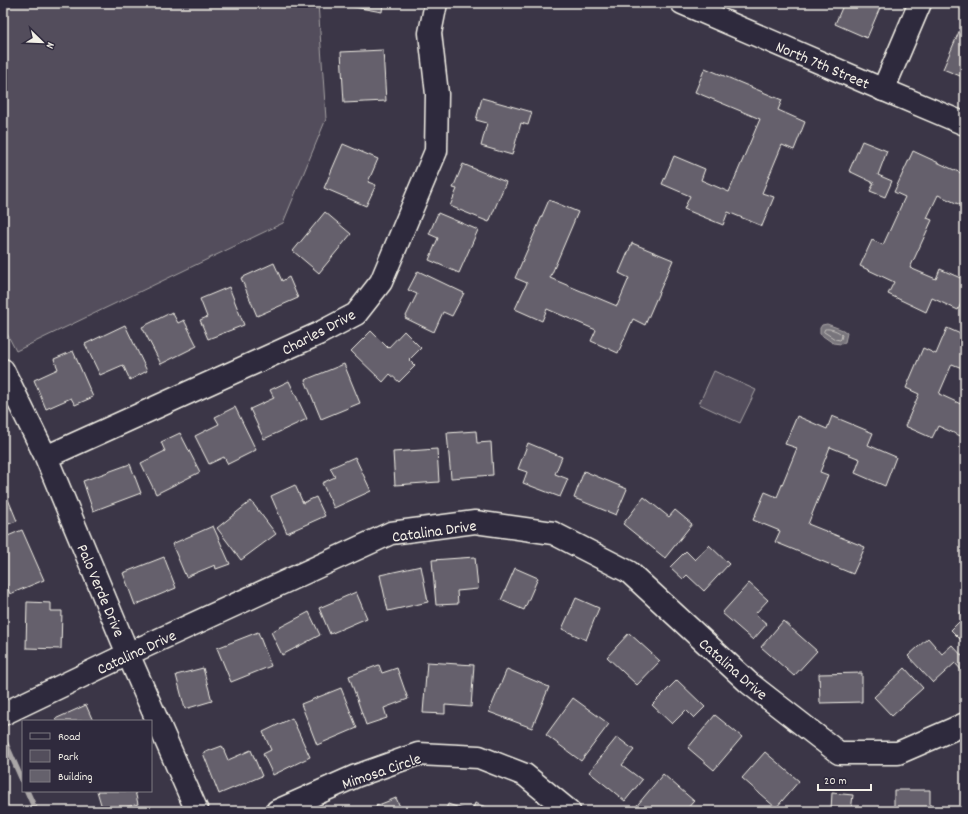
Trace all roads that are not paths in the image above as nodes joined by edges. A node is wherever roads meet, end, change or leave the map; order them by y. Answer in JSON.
{"nodes":[{"id":1,"x":436,"y":3,"type":"edge"},
{"id":2,"x":682,"y":3,"type":"edge"},
{"id":3,"x":920,"y":3,"type":"edge"},
{"id":4,"x":883,"y":90,"type":"junction"},
{"id":5,"x":965,"y":124,"type":"edge"},
{"id":6,"x":3,"y":370,"type":"edge"},
{"id":7,"x":46,"y":457,"type":"junction"},
{"id":8,"x":128,"y":654,"type":"junction"},
{"id":9,"x":3,"y":714,"type":"edge"},
{"id":10,"x":965,"y":724,"type":"edge"},
{"id":11,"x":197,"y":811,"type":"edge"},
{"id":12,"x":277,"y":811,"type":"edge"},
{"id":13,"x":569,"y":811,"type":"edge"}],
"edges":[{"from":1,"to":7,"type":"street","name":"Charles Drive"},
{"from":2,"to":4,"type":"street","name":"North 7th Street"},
{"from":3,"to":4,"type":"street"},
{"from":4,"to":5,"type":"street","name":"North 7th Street"},
{"from":6,"to":7,"type":"street","name":"Palo Verde Drive"},
{"from":7,"to":8,"type":"street","name":"Palo Verde Drive"},
{"from":8,"to":9,"type":"street","name":"Catalina Drive"},
{"from":8,"to":10,"type":"street","name":"Catalina Drive"},
{"from":8,"to":11,"type":"street","name":"Palo Verde Drive"},
{"from":12,"to":13,"type":"street","name":"Mimosa Circle"}]}
